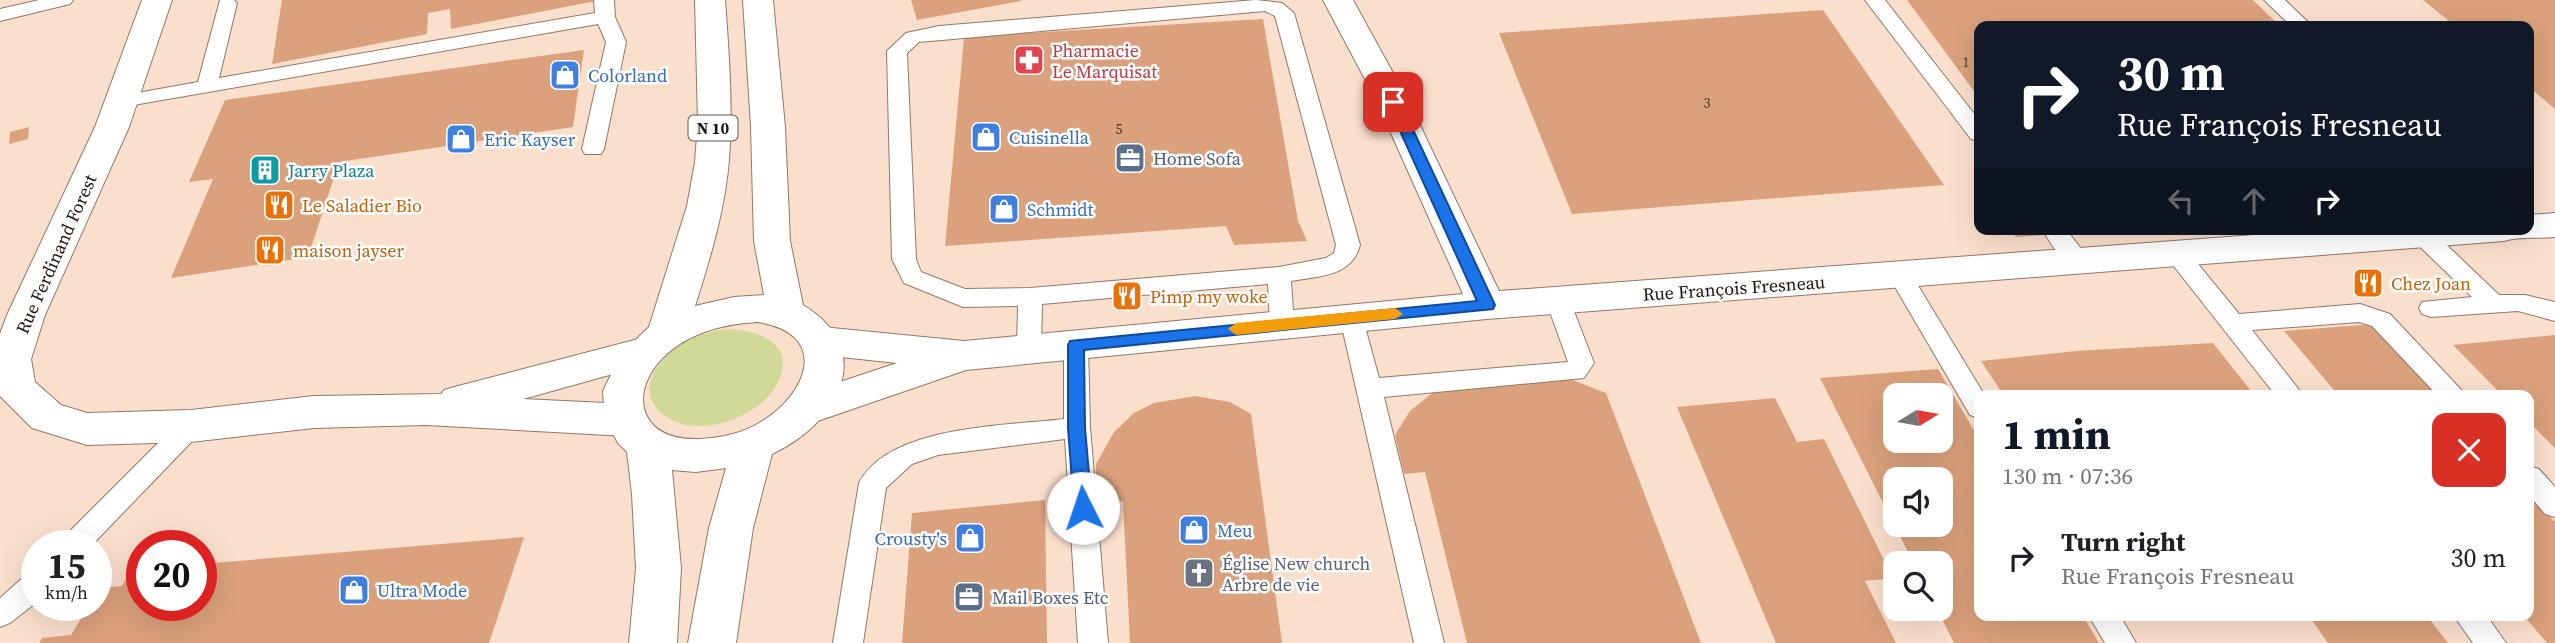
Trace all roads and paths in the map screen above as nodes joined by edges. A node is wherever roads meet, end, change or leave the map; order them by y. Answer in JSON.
{"nodes":[{"id":1,"x":63,"y":0,"type":"edge"},
{"id":2,"x":157,"y":0,"type":"edge"},
{"id":3,"x":710,"y":0,"type":"edge"},
{"id":4,"x":758,"y":0,"type":"edge"},
{"id":5,"x":1338,"y":0,"type":"edge"},
{"id":6,"x":1875,"y":0,"type":"edge"},
{"id":7,"x":2274,"y":0,"type":"edge"},
{"id":8,"x":227,"y":3,"type":"dead end"},
{"id":9,"x":605,"y":8,"type":"edge"},
{"id":10,"x":0,"y":15,"type":"edge"},
{"id":11,"x":2297,"y":21,"type":"edge"},
{"id":12,"x":207,"y":86,"type":"junction"},
{"id":13,"x":122,"y":101,"type":"junction"},
{"id":14,"x":1974,"y":128,"type":"edge"},
{"id":15,"x":593,"y":149,"type":"dead end"},
{"id":16,"x":2555,"y":225,"type":"edge"},
{"id":17,"x":2534,"y":227,"type":"edge"},
{"id":18,"x":2058,"y":235,"type":"edge"},
{"id":19,"x":2422,"y":235,"type":"joint"},
{"id":20,"x":2177,"y":254,"type":"junction"},
{"id":21,"x":2079,"y":262,"type":"junction"},
{"id":22,"x":1279,"y":275,"type":"junction"},
{"id":23,"x":1900,"y":275,"type":"junction"},
{"id":24,"x":1030,"y":297,"type":"junction"},
{"id":25,"x":1558,"y":301,"type":"junction"},
{"id":26,"x":2494,"y":304,"type":"junction"},
{"id":27,"x":1487,"y":305,"type":"junction"},
{"id":28,"x":2431,"y":308,"type":"dead end"},
{"id":29,"x":2555,"y":312,"type":"edge"},
{"id":30,"x":786,"y":313,"type":"junction"},
{"id":31,"x":1352,"y":318,"type":"junction"},
{"id":32,"x":2233,"y":323,"type":"junction"},
{"id":33,"x":1282,"y":325,"type":"junction"},
{"id":34,"x":822,"y":341,"type":"junction"},
{"id":35,"x":656,"y":343,"type":"junction"},
{"id":36,"x":1076,"y":345,"type":"junction"},
{"id":37,"x":1029,"y":350,"type":"junction"},
{"id":38,"x":964,"y":356,"type":"junction"},
{"id":39,"x":1369,"y":389,"type":"junction"},
{"id":40,"x":2286,"y":390,"type":"edge"},
{"id":41,"x":2448,"y":390,"type":"edge"},
{"id":42,"x":1974,"y":400,"type":"edge"},
{"id":43,"x":426,"y":409,"type":"junction"},
{"id":44,"x":806,"y":409,"type":"junction"},
{"id":45,"x":191,"y":426,"type":"junction"},
{"id":46,"x":1077,"y":428,"type":"junction"},
{"id":47,"x":636,"y":432,"type":"junction"},
{"id":48,"x":754,"y":444,"type":"junction"},
{"id":49,"x":2534,"y":483,"type":"edge"},
{"id":50,"x":2555,"y":506,"type":"edge"},
{"id":51,"x":89,"y":530,"type":"edge"},
{"id":52,"x":21,"y":598,"type":"edge"},
{"id":53,"x":0,"y":614,"type":"edge"},
{"id":54,"x":2107,"y":621,"type":"edge"},
{"id":55,"x":2473,"y":621,"type":"edge"},
{"id":56,"x":653,"y":643,"type":"edge"},
{"id":57,"x":712,"y":643,"type":"edge"},
{"id":58,"x":848,"y":643,"type":"edge"},
{"id":59,"x":1093,"y":643,"type":"edge"},
{"id":60,"x":1429,"y":643,"type":"edge"},
{"id":61,"x":2120,"y":643,"type":"edge"},
{"id":62,"x":2491,"y":643,"type":"edge"}],
"edges":[{"from":1,"to":10,"type":"lane"},
{"from":2,"to":13,"type":"street","name":"Rue Ferdinand Forest"},
{"from":3,"to":35,"type":"street","number":"N 10"},
{"from":4,"to":30,"type":"street"},
{"from":5,"to":27,"type":"street"},
{"from":6,"to":14,"type":"lane"},
{"from":7,"to":11,"type":"lane"},
{"from":8,"to":12,"type":"lane"},
{"from":9,"to":12,"type":"lane"},
{"from":9,"to":15,"type":"lane"},
{"from":12,"to":13,"type":"lane"},
{"from":13,"to":45,"type":"street","name":"Rue Ferdinand Forest"},
{"from":16,"to":17,"type":"street"},
{"from":18,"to":21,"type":"lane"},
{"from":19,"to":20,"type":"street","name":"Rue François Fresneau"},
{"from":19,"to":26,"type":"lane"},
{"from":20,"to":21,"type":"street","name":"Rue François Fresneau"},
{"from":20,"to":32,"type":"lane"},
{"from":21,"to":23,"type":"street","name":"Rue François Fresneau"},
{"from":22,"to":24,"type":"lane"},
{"from":22,"to":24,"type":"lane"},
{"from":22,"to":33,"type":"lane"},
{"from":23,"to":25,"type":"street","name":"Rue François Fresneau"},
{"from":23,"to":42,"type":"lane"},
{"from":24,"to":37,"type":"lane"},
{"from":25,"to":27,"type":"street","name":"Rue François Fresneau"},
{"from":25,"to":39,"type":"lane"},
{"from":26,"to":28,"type":"lane"},
{"from":26,"to":29,"type":"lane"},
{"from":27,"to":31,"type":"street","name":"Rue François Fresneau"},
{"from":30,"to":34,"type":"street"},
{"from":30,"to":35,"type":"street"},
{"from":31,"to":33,"type":"street","name":"Rue François Fresneau"},
{"from":31,"to":39,"type":"lane"},
{"from":32,"to":40,"type":"lane"},
{"from":32,"to":41,"type":"lane"},
{"from":33,"to":36,"type":"street","name":"Rue François Fresneau"},
{"from":34,"to":38,"type":"street","name":"Rue François Fresneau"},
{"from":34,"to":44,"type":"street"},
{"from":35,"to":43,"type":"street","name":"Rue Ferdinand Forest"},
{"from":35,"to":47,"type":"street"},
{"from":36,"to":37,"type":"street","name":"Rue François Fresneau"},
{"from":36,"to":46,"type":"lane"},
{"from":37,"to":38,"type":"street","name":"Rue François Fresneau"},
{"from":38,"to":44,"type":"street","name":"Rue François Fresneau"},
{"from":39,"to":60,"type":"lane"},
{"from":43,"to":45,"type":"street","name":"Rue Ferdinand Forest"},
{"from":43,"to":47,"type":"street","name":"Rue Ferdinand Forest"},
{"from":44,"to":48,"type":"street"},
{"from":45,"to":51,"type":"lane"},
{"from":46,"to":58,"type":"lane"},
{"from":46,"to":59,"type":"lane"},
{"from":47,"to":48,"type":"street"},
{"from":47,"to":56,"type":"street"},
{"from":48,"to":57,"type":"street"},
{"from":49,"to":50,"type":"lane"},
{"from":52,"to":53,"type":"lane"},
{"from":54,"to":61,"type":"lane"},
{"from":55,"to":62,"type":"lane"}]}
